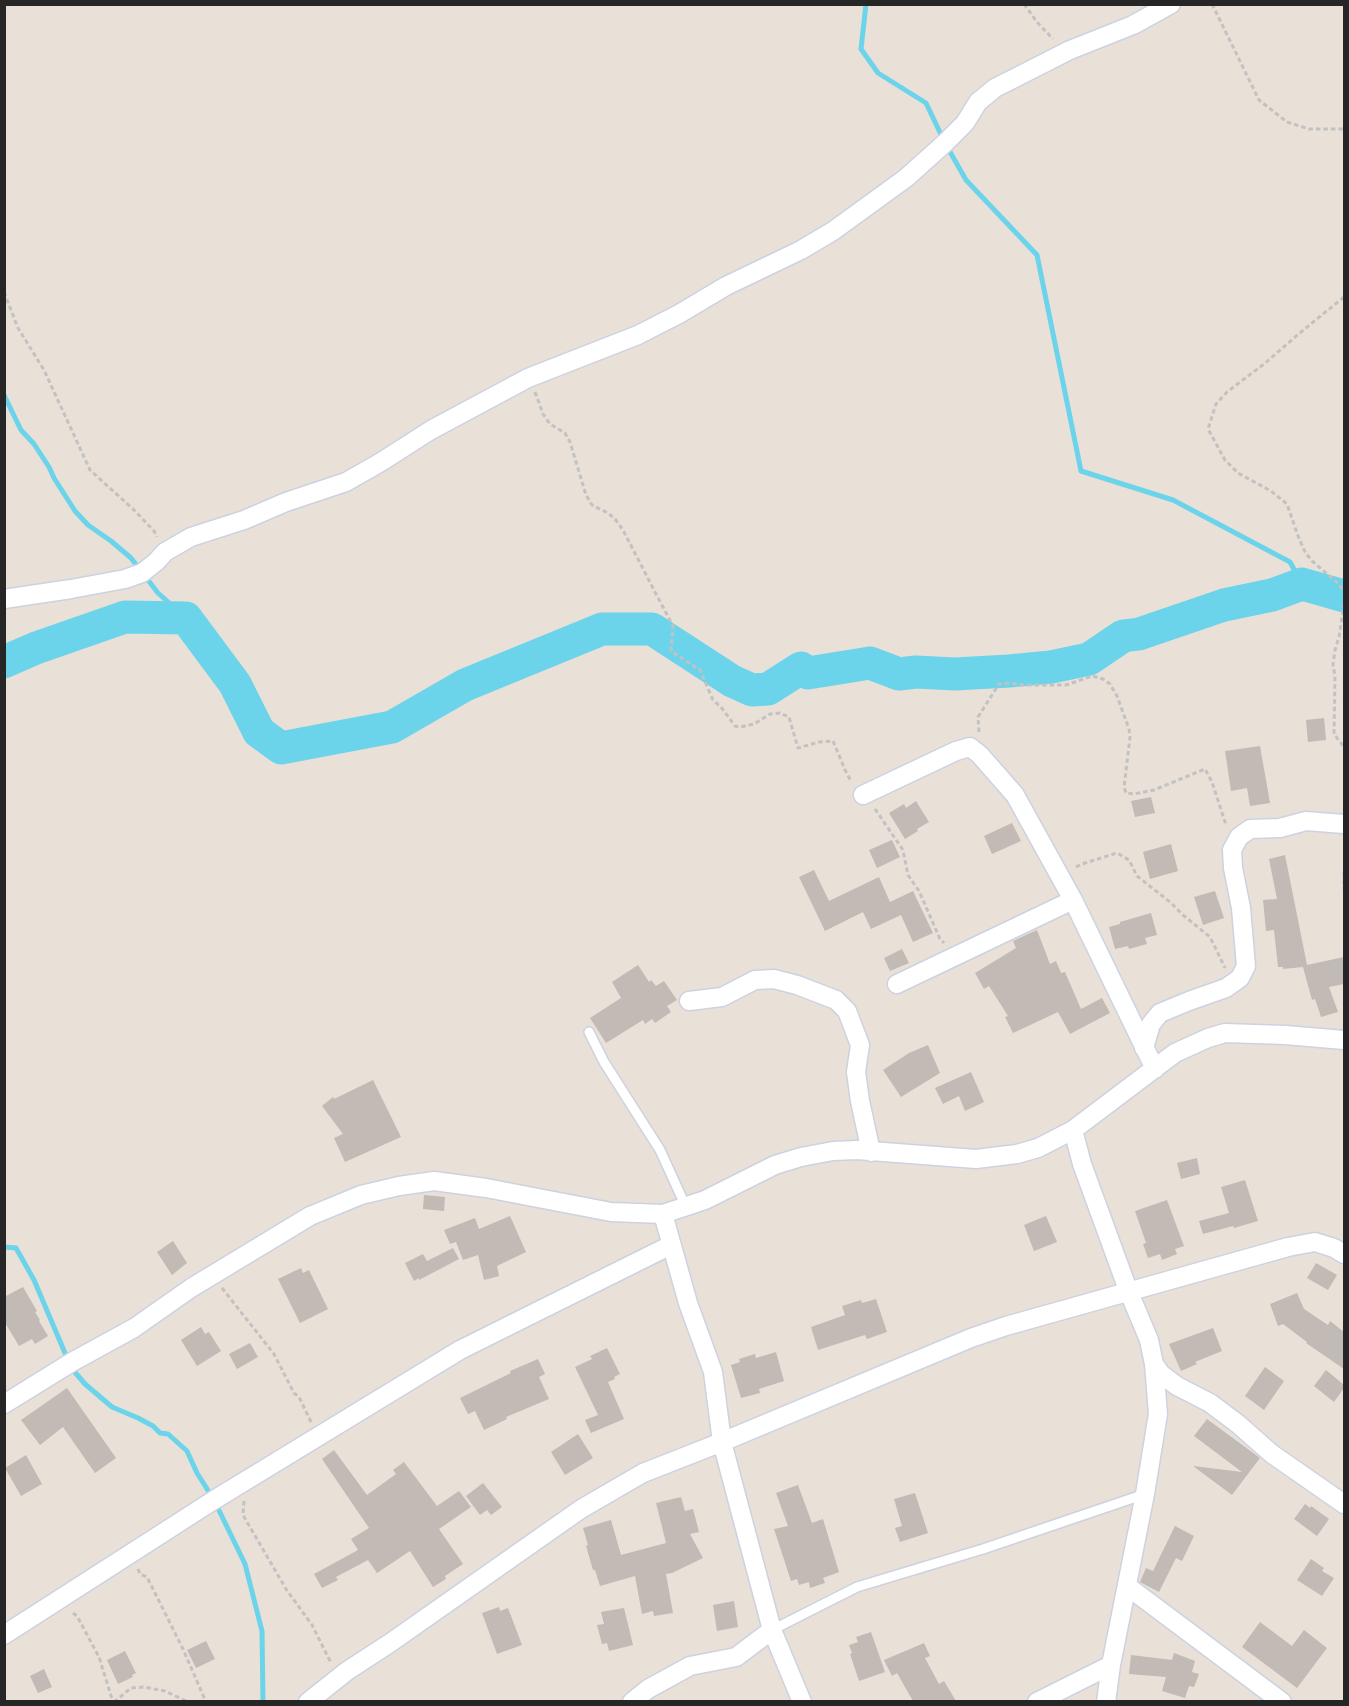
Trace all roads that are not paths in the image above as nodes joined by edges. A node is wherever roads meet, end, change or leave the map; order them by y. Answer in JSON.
{"nodes":[{"id":1,"x":1171,"y":4,"type":"edge"},
{"id":2,"x":4,"y":599,"type":"edge"},
{"id":3,"x":863,"y":795,"type":"road end"},
{"id":4,"x":1344,"y":824,"type":"edge"},
{"id":5,"x":1073,"y":900,"type":"junction"},
{"id":6,"x":897,"y":984,"type":"dead end"},
{"id":7,"x":689,"y":1001,"type":"dead end"},
{"id":8,"x":589,"y":1032,"type":"dead end"},
{"id":9,"x":1344,"y":1040,"type":"edge"},
{"id":10,"x":1144,"y":1048,"type":"junction"},
{"id":11,"x":1155,"y":1069,"type":"junction"},
{"id":12,"x":1073,"y":1130,"type":"junction"},
{"id":13,"x":871,"y":1152,"type":"junction"},
{"id":14,"x":686,"y":1207,"type":"junction"},
{"id":15,"x":663,"y":1214,"type":"junction"},
{"id":16,"x":671,"y":1245,"type":"junction"},
{"id":17,"x":1344,"y":1254,"type":"edge"},
{"id":18,"x":1128,"y":1290,"type":"junction"},
{"id":19,"x":1154,"y":1364,"type":"junction"},
{"id":20,"x":4,"y":1404,"type":"edge"},
{"id":21,"x":722,"y":1442,"type":"junction"},
{"id":22,"x":1145,"y":1494,"type":"junction"},
{"id":23,"x":1344,"y":1503,"type":"edge"},
{"id":24,"x":1127,"y":1586,"type":"junction"},
{"id":25,"x":772,"y":1630,"type":"junction"},
{"id":26,"x":4,"y":1635,"type":"edge"},
{"id":27,"x":1111,"y":1665,"type":"junction"},
{"id":28,"x":308,"y":1701,"type":"edge"},
{"id":29,"x":632,"y":1701,"type":"edge"},
{"id":30,"x":802,"y":1701,"type":"edge"},
{"id":31,"x":1037,"y":1701,"type":"edge"},
{"id":32,"x":1106,"y":1701,"type":"edge"},
{"id":33,"x":1282,"y":1701,"type":"edge"}],
"edges":[{"from":1,"to":2,"type":"street"},
{"from":3,"to":5,"type":"street"},
{"from":4,"to":10,"type":"street"},
{"from":5,"to":6,"type":"street"},
{"from":5,"to":10,"type":"street"},
{"from":7,"to":13,"type":"street"},
{"from":8,"to":14,"type":"lane"},
{"from":9,"to":11,"type":"street"},
{"from":10,"to":11,"type":"street"},
{"from":11,"to":12,"type":"street"},
{"from":12,"to":13,"type":"street"},
{"from":12,"to":18,"type":"street"},
{"from":13,"to":14,"type":"street"},
{"from":14,"to":15,"type":"street"},
{"from":15,"to":16,"type":"street"},
{"from":15,"to":20,"type":"street"},
{"from":16,"to":21,"type":"street"},
{"from":16,"to":26,"type":"street"},
{"from":17,"to":18,"type":"street"},
{"from":18,"to":19,"type":"street"},
{"from":18,"to":21,"type":"street"},
{"from":19,"to":22,"type":"street"},
{"from":19,"to":23,"type":"street"},
{"from":21,"to":25,"type":"street"},
{"from":21,"to":28,"type":"street"},
{"from":22,"to":24,"type":"street"},
{"from":22,"to":25,"type":"lane"},
{"from":24,"to":27,"type":"street"},
{"from":24,"to":33,"type":"street"},
{"from":25,"to":29,"type":"street"},
{"from":25,"to":30,"type":"street"},
{"from":27,"to":31,"type":"street"},
{"from":27,"to":32,"type":"street"}]}
